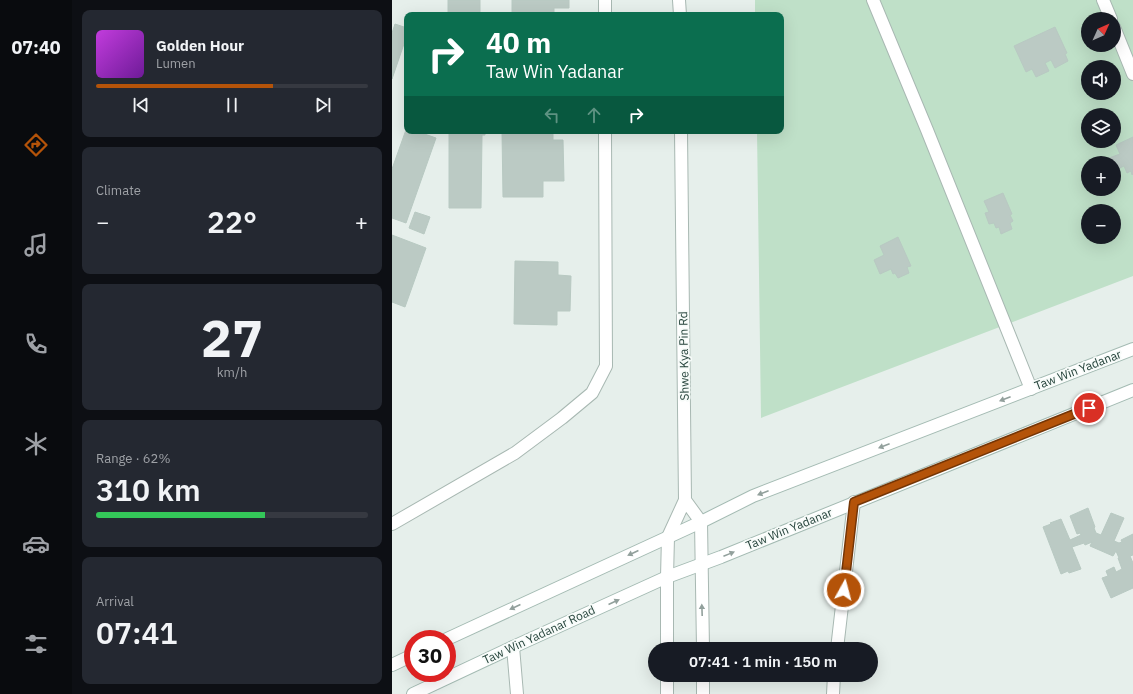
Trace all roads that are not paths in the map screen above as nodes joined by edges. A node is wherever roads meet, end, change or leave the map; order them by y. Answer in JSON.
{"nodes":[{"id":1,"x":605,"y":0,"type":"edge"},
{"id":2,"x":679,"y":0,"type":"edge"},
{"id":3,"x":873,"y":0,"type":"edge"},
{"id":4,"x":1103,"y":0,"type":"edge"},
{"id":5,"x":605,"y":12,"type":"edge"},
{"id":6,"x":680,"y":12,"type":"edge"},
{"id":7,"x":1108,"y":12,"type":"edge"},
{"id":8,"x":1121,"y":44,"type":"edge"},
{"id":9,"x":1133,"y":74,"type":"edge"},
{"id":10,"x":605,"y":134,"type":"edge"},
{"id":11,"x":681,"y":134,"type":"edge"},
{"id":12,"x":1133,"y":349,"type":"edge"},
{"id":13,"x":1031,"y":389,"type":"junction"},
{"id":14,"x":1133,"y":390,"type":"edge"},
{"id":15,"x":685,"y":500,"type":"junction"},
{"id":16,"x":854,"y":502,"type":"junction"},
{"id":17,"x":701,"y":522,"type":"junction"},
{"id":18,"x":392,"y":524,"type":"edge"},
{"id":19,"x":668,"y":537,"type":"junction"},
{"id":20,"x":701,"y":564,"type":"junction"},
{"id":21,"x":667,"y":578,"type":"junction"},
{"id":22,"x":456,"y":635,"type":"edge"},
{"id":23,"x":667,"y":642,"type":"edge"},
{"id":24,"x":703,"y":642,"type":"edge"},
{"id":25,"x":838,"y":642,"type":"edge"},
{"id":26,"x":513,"y":647,"type":"junction"},
{"id":27,"x":404,"y":659,"type":"edge"},
{"id":28,"x":392,"y":665,"type":"edge"},
{"id":29,"x":667,"y":682,"type":"edge"},
{"id":30,"x":703,"y":682,"type":"edge"},
{"id":31,"x":834,"y":682,"type":"edge"},
{"id":32,"x":413,"y":694,"type":"edge"},
{"id":33,"x":517,"y":694,"type":"edge"},
{"id":34,"x":667,"y":694,"type":"edge"},
{"id":35,"x":703,"y":694,"type":"edge"},
{"id":36,"x":833,"y":694,"type":"edge"}],
"edges":[{"from":1,"to":5,"type":"street"},
{"from":2,"to":6,"type":"street"},
{"from":3,"to":13,"type":"street"},
{"from":4,"to":7,"type":"street"},
{"from":8,"to":9,"type":"street"},
{"from":10,"to":18,"type":"street"},
{"from":11,"to":15,"type":"street","name":"Shwe Kya Pin Rd"},
{"from":12,"to":13,"type":"street","name":"Taw Win Yadanar"},
{"from":13,"to":17,"type":"street","name":"Taw Win Yadanar","one_way":true},
{"from":14,"to":16,"type":"street","name":"Taw Win Yadanar"},
{"from":15,"to":17,"type":"street"},
{"from":15,"to":19,"type":"street","name":"Shwe Kya Pin Rd"},
{"from":20,"to":16,"type":"street","name":"Taw Win Yadanar","one_way":true},
{"from":16,"to":25,"type":"street"},
{"from":17,"to":19,"type":"street","name":"Taw Win Yadanar"},
{"from":17,"to":20,"type":"street"},
{"from":19,"to":21,"type":"street","name":"Shwe Kya Pin Rd"},
{"from":19,"to":22,"type":"street","one_way":true},
{"from":20,"to":21,"type":"street","name":"Taw Win Yadanar"},
{"from":24,"to":20,"type":"street","one_way":true},
{"from":21,"to":23,"type":"street","name":"Shwe Kya Pin Rd"},
{"from":26,"to":21,"type":"street","name":"Taw Win Yadanar Road","one_way":true},
{"from":26,"to":32,"type":"street","name":"Taw Win Yadanar Road"},
{"from":26,"to":33,"type":"street"},
{"from":27,"to":28,"type":"street"},
{"from":29,"to":34,"type":"street"},
{"from":30,"to":35,"type":"street"},
{"from":31,"to":36,"type":"street"}]}
